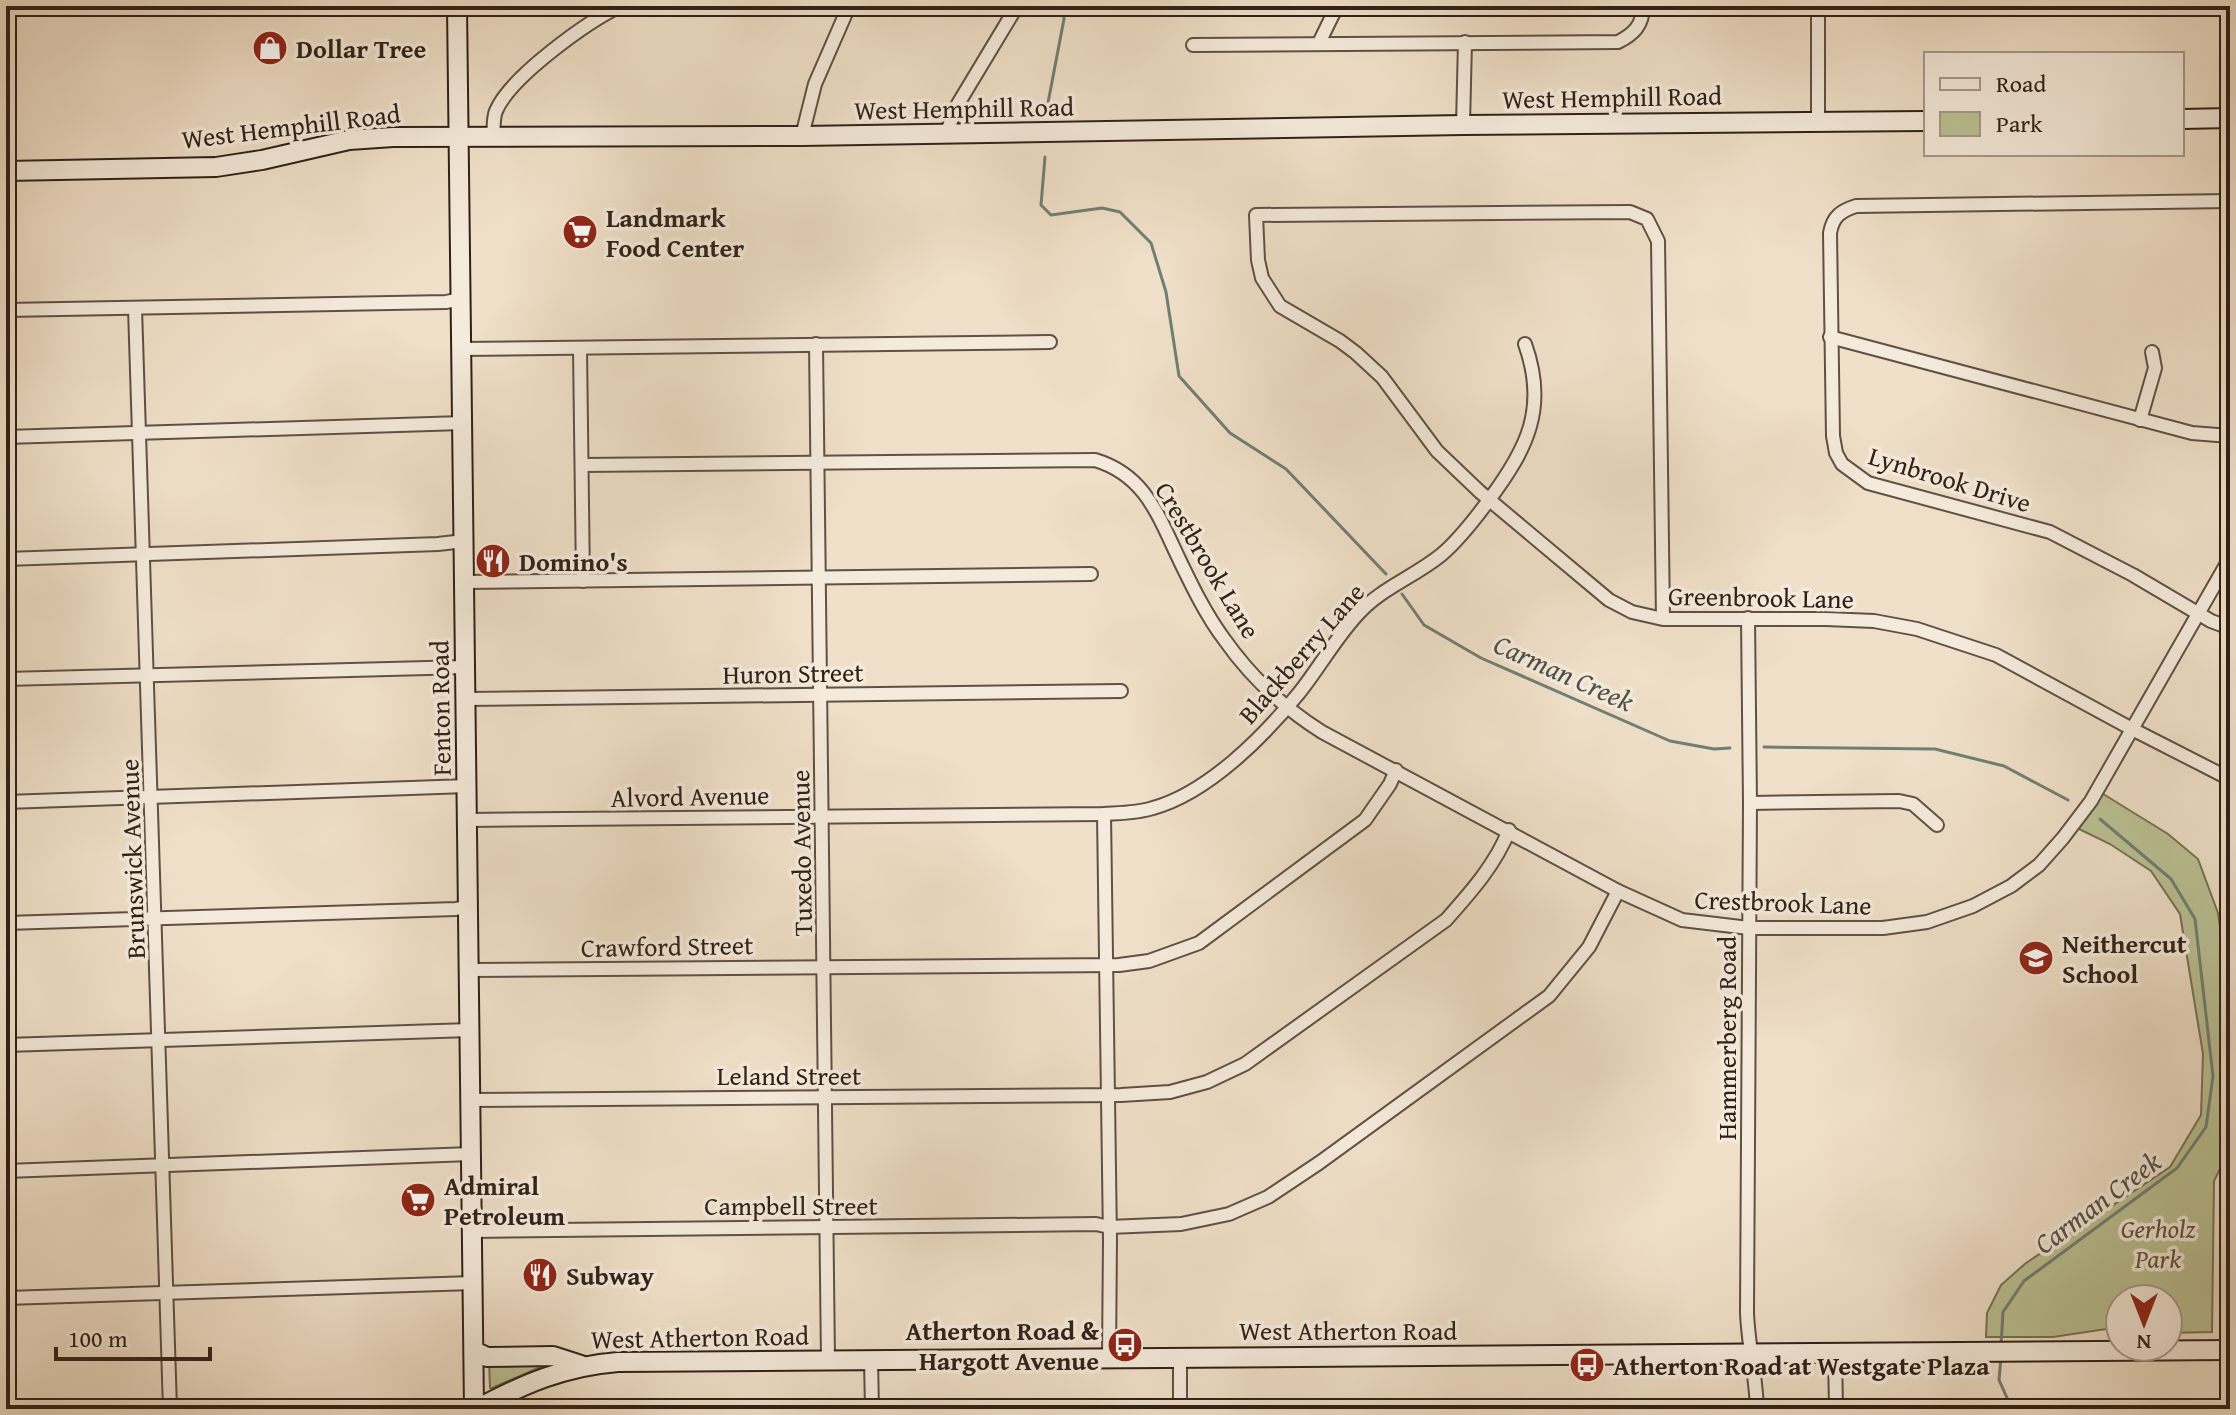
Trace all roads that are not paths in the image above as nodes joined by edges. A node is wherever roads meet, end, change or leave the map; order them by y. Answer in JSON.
{"nodes":[{"id":1,"x":457,"y":6,"type":"edge"},
{"id":2,"x":620,"y":6,"type":"edge"},
{"id":3,"x":849,"y":6,"type":"edge"},
{"id":4,"x":1017,"y":6,"type":"edge"},
{"id":5,"x":1337,"y":6,"type":"edge"},
{"id":6,"x":1643,"y":6,"type":"edge"},
{"id":7,"x":1818,"y":6,"type":"edge"},
{"id":8,"x":603,"y":10,"type":"edge"},
{"id":9,"x":1465,"y":42,"type":"junction"},
{"id":10,"x":1319,"y":43,"type":"junction"},
{"id":11,"x":1193,"y":45,"type":"dead end"},
{"id":12,"x":2230,"y":118,"type":"edge"},
{"id":13,"x":2184,"y":119,"type":"edge"},
{"id":14,"x":1818,"y":121,"type":"junction"},
{"id":15,"x":1924,"y":121,"type":"edge"},
{"id":16,"x":1463,"y":125,"type":"junction"},
{"id":17,"x":946,"y":134,"type":"junction"},
{"id":18,"x":459,"y":136,"type":"junction"},
{"id":19,"x":493,"y":136,"type":"junction"},
{"id":20,"x":802,"y":136,"type":"junction"},
{"id":21,"x":6,"y":171,"type":"edge"},
{"id":22,"x":2230,"y":201,"type":"edge"},
{"id":23,"x":461,"y":299,"type":"junction"},
{"id":24,"x":135,"y":308,"type":"junction"},
{"id":25,"x":6,"y":310,"type":"edge"},
{"id":26,"x":1830,"y":337,"type":"junction"},
{"id":27,"x":1050,"y":342,"type":"dead end"},
{"id":28,"x":816,"y":344,"type":"junction"},
{"id":29,"x":1525,"y":344,"type":"dead end"},
{"id":30,"x":580,"y":348,"type":"junction"},
{"id":31,"x":462,"y":349,"type":"junction"},
{"id":32,"x":2152,"y":352,"type":"dead end"},
{"id":33,"x":2140,"y":420,"type":"junction"},
{"id":34,"x":463,"y":423,"type":"junction"},
{"id":35,"x":140,"y":432,"type":"junction"},
{"id":36,"x":2230,"y":436,"type":"edge"},
{"id":37,"x":6,"y":437,"type":"edge"},
{"id":38,"x":817,"y":461,"type":"junction"},
{"id":39,"x":582,"y":465,"type":"junction"},
{"id":40,"x":1490,"y":499,"type":"junction"},
{"id":41,"x":464,"y":541,"type":"junction"},
{"id":42,"x":144,"y":554,"type":"junction"},
{"id":43,"x":2230,"y":558,"type":"edge"},
{"id":44,"x":6,"y":559,"type":"edge"},
{"id":45,"x":1091,"y":574,"type":"dead end"},
{"id":46,"x":819,"y":579,"type":"junction"},
{"id":47,"x":583,"y":581,"type":"junction"},
{"id":48,"x":465,"y":582,"type":"junction"},
{"id":49,"x":2198,"y":611,"type":"junction"},
{"id":50,"x":1748,"y":618,"type":"junction"},
{"id":51,"x":1663,"y":619,"type":"junction"},
{"id":52,"x":2230,"y":628,"type":"edge"},
{"id":53,"x":466,"y":667,"type":"junction"},
{"id":54,"x":148,"y":675,"type":"junction"},
{"id":55,"x":6,"y":679,"type":"edge"},
{"id":56,"x":1121,"y":691,"type":"dead end"},
{"id":57,"x":821,"y":695,"type":"junction"},
{"id":58,"x":466,"y":699,"type":"junction"},
{"id":59,"x":1285,"y":707,"type":"junction"},
{"id":60,"x":2132,"y":729,"type":"junction"},
{"id":61,"x":1396,"y":770,"type":"junction"},
{"id":62,"x":2230,"y":779,"type":"edge"},
{"id":63,"x":467,"y":786,"type":"junction"},
{"id":64,"x":152,"y":798,"type":"junction"},
{"id":65,"x":6,"y":802,"type":"edge"},
{"id":66,"x":1750,"y":803,"type":"junction"},
{"id":67,"x":1104,"y":814,"type":"junction"},
{"id":68,"x":823,"y":816,"type":"junction"},
{"id":69,"x":467,"y":820,"type":"junction"},
{"id":70,"x":1937,"y":825,"type":"dead end"},
{"id":71,"x":1509,"y":830,"type":"junction"},
{"id":72,"x":1618,"y":891,"type":"junction"},
{"id":73,"x":468,"y":906,"type":"junction"},
{"id":74,"x":156,"y":918,"type":"junction"},
{"id":75,"x":6,"y":923,"type":"edge"},
{"id":76,"x":1749,"y":928,"type":"junction"},
{"id":77,"x":1106,"y":963,"type":"junction"},
{"id":78,"x":825,"y":966,"type":"junction"},
{"id":79,"x":469,"y":970,"type":"junction"},
{"id":80,"x":470,"y":1030,"type":"junction"},
{"id":81,"x":159,"y":1041,"type":"junction"},
{"id":82,"x":6,"y":1045,"type":"edge"},
{"id":83,"x":1108,"y":1094,"type":"junction"},
{"id":84,"x":826,"y":1097,"type":"junction"},
{"id":85,"x":471,"y":1100,"type":"junction"},
{"id":86,"x":471,"y":1154,"type":"junction"},
{"id":87,"x":164,"y":1167,"type":"junction"},
{"id":88,"x":6,"y":1171,"type":"edge"},
{"id":89,"x":1109,"y":1227,"type":"junction"},
{"id":90,"x":828,"y":1228,"type":"junction"},
{"id":91,"x":472,"y":1231,"type":"junction"},
{"id":92,"x":473,"y":1283,"type":"junction"},
{"id":93,"x":168,"y":1293,"type":"junction"},
{"id":94,"x":6,"y":1298,"type":"edge"},
{"id":95,"x":2230,"y":1350,"type":"edge"},
{"id":96,"x":474,"y":1351,"type":"junction"},
{"id":97,"x":1751,"y":1352,"type":"junction"},
{"id":98,"x":1835,"y":1352,"type":"junction"},
{"id":99,"x":1180,"y":1357,"type":"junction"},
{"id":100,"x":1109,"y":1358,"type":"junction"},
{"id":101,"x":871,"y":1360,"type":"junction"},
{"id":102,"x":828,"y":1361,"type":"junction"},
{"id":103,"x":583,"y":1365,"type":"junction"},
{"id":104,"x":170,"y":1409,"type":"edge"},
{"id":105,"x":475,"y":1409,"type":"edge"},
{"id":106,"x":872,"y":1409,"type":"edge"},
{"id":107,"x":1180,"y":1409,"type":"edge"},
{"id":108,"x":1757,"y":1409,"type":"edge"},
{"id":109,"x":1836,"y":1409,"type":"edge"}],
"edges":[{"from":1,"to":18,"type":"street","name":"Fenton Road"},
{"from":2,"to":8,"type":"street"},
{"from":3,"to":20,"type":"street"},
{"from":4,"to":17,"type":"street"},
{"from":5,"to":10,"type":"street"},
{"from":6,"to":9,"type":"street"},
{"from":7,"to":14,"type":"street"},
{"from":8,"to":19,"type":"street"},
{"from":9,"to":10,"type":"street"},
{"from":9,"to":16,"type":"street"},
{"from":10,"to":11,"type":"street"},
{"from":12,"to":13,"type":"street"},
{"from":14,"to":15,"type":"street","name":"West Hemphill Road"},
{"from":14,"to":16,"type":"street","name":"West Hemphill Road"},
{"from":16,"to":17,"type":"street","name":"West Hemphill Road"},
{"from":17,"to":20,"type":"street","name":"West Hemphill Road"},
{"from":18,"to":19,"type":"street","name":"West Hemphill Road"},
{"from":18,"to":21,"type":"street","name":"West Hemphill Road"},
{"from":18,"to":23,"type":"street","name":"Fenton Road"},
{"from":19,"to":20,"type":"street","name":"West Hemphill Road"},
{"from":22,"to":26,"type":"street","name":"Lynbrook Drive"},
{"from":23,"to":24,"type":"street"},
{"from":23,"to":31,"type":"street","name":"Fenton Road"},
{"from":24,"to":25,"type":"street"},
{"from":24,"to":35,"type":"street","name":"Brunswick Avenue"},
{"from":26,"to":33,"type":"street"},
{"from":26,"to":49,"type":"street","name":"Lynbrook Drive"},
{"from":27,"to":28,"type":"street"},
{"from":28,"to":30,"type":"street"},
{"from":28,"to":38,"type":"street","name":"Tuxedo Avenue"},
{"from":29,"to":40,"type":"street","name":"Blackberry Lane"},
{"from":30,"to":31,"type":"street"},
{"from":30,"to":39,"type":"street"},
{"from":31,"to":34,"type":"street","name":"Fenton Road"},
{"from":32,"to":33,"type":"street"},
{"from":33,"to":36,"type":"street"},
{"from":34,"to":35,"type":"street"},
{"from":34,"to":41,"type":"street","name":"Fenton Road"},
{"from":35,"to":37,"type":"street"},
{"from":35,"to":42,"type":"street","name":"Brunswick Avenue"},
{"from":38,"to":39,"type":"street"},
{"from":38,"to":46,"type":"street","name":"Tuxedo Avenue"},
{"from":38,"to":59,"type":"street","name":"Crestbrook Lane"},
{"from":39,"to":47,"type":"street"},
{"from":40,"to":51,"type":"street","name":"Greenbrook Lane"},
{"from":40,"to":51,"type":"street","name":"Greenbrook Lane"},
{"from":40,"to":59,"type":"street","name":"Blackberry Lane"},
{"from":41,"to":42,"type":"street"},
{"from":41,"to":48,"type":"street","name":"Fenton Road"},
{"from":42,"to":44,"type":"street"},
{"from":42,"to":54,"type":"street","name":"Brunswick Avenue"},
{"from":43,"to":49,"type":"street","name":"Crestbrook Lane"},
{"from":45,"to":46,"type":"street"},
{"from":46,"to":47,"type":"street"},
{"from":46,"to":57,"type":"street","name":"Tuxedo Avenue"},
{"from":47,"to":48,"type":"street"},
{"from":48,"to":53,"type":"street","name":"Fenton Road"},
{"from":49,"to":52,"type":"street","name":"Lynbrook Drive"},
{"from":49,"to":60,"type":"street","name":"Crestbrook Lane"},
{"from":50,"to":51,"type":"street","name":"Greenbrook Lane"},
{"from":50,"to":60,"type":"street","name":"Greenbrook Lane"},
{"from":50,"to":66,"type":"street","name":"Hammerberg Road"},
{"from":53,"to":54,"type":"street"},
{"from":53,"to":58,"type":"street","name":"Fenton Road"},
{"from":54,"to":55,"type":"street"},
{"from":54,"to":64,"type":"street","name":"Brunswick Avenue"},
{"from":56,"to":57,"type":"street","name":"Huron Street"},
{"from":57,"to":58,"type":"street","name":"Huron Street"},
{"from":57,"to":68,"type":"street","name":"Tuxedo Avenue"},
{"from":58,"to":63,"type":"street","name":"Fenton Road"},
{"from":59,"to":61,"type":"street","name":"Crestbrook Lane"},
{"from":59,"to":67,"type":"street","name":"Blackberry Lane"},
{"from":60,"to":62,"type":"street","name":"Greenbrook Lane"},
{"from":60,"to":76,"type":"street","name":"Crestbrook Lane"},
{"from":61,"to":71,"type":"street","name":"Crestbrook Lane"},
{"from":61,"to":77,"type":"street","name":"Crawford Street"},
{"from":63,"to":64,"type":"street"},
{"from":63,"to":69,"type":"street","name":"Fenton Road"},
{"from":64,"to":65,"type":"street"},
{"from":64,"to":74,"type":"street","name":"Brunswick Avenue"},
{"from":66,"to":70,"type":"street"},
{"from":66,"to":76,"type":"street","name":"Hammerberg Road"},
{"from":67,"to":68,"type":"street","name":"Alvord Avenue"},
{"from":67,"to":77,"type":"street"},
{"from":68,"to":69,"type":"street","name":"Alvord Avenue"},
{"from":68,"to":78,"type":"street","name":"Tuxedo Avenue"},
{"from":69,"to":73,"type":"street","name":"Fenton Road"},
{"from":71,"to":72,"type":"street","name":"Crestbrook Lane"},
{"from":71,"to":83,"type":"street","name":"Leland Street"},
{"from":72,"to":76,"type":"street","name":"Crestbrook Lane"},
{"from":72,"to":89,"type":"street","name":"Campbell Street"},
{"from":73,"to":74,"type":"street"},
{"from":73,"to":79,"type":"street","name":"Fenton Road"},
{"from":74,"to":75,"type":"street"},
{"from":74,"to":81,"type":"street","name":"Brunswick Avenue"},
{"from":76,"to":97,"type":"street","name":"Hammerberg Road"},
{"from":77,"to":78,"type":"street","name":"Crawford Street"},
{"from":77,"to":83,"type":"street"},
{"from":78,"to":79,"type":"street","name":"Crawford Street"},
{"from":78,"to":84,"type":"street","name":"Tuxedo Avenue"},
{"from":79,"to":80,"type":"street","name":"Fenton Road"},
{"from":80,"to":81,"type":"street"},
{"from":80,"to":85,"type":"street","name":"Fenton Road"},
{"from":81,"to":82,"type":"street"},
{"from":81,"to":87,"type":"street","name":"Brunswick Avenue"},
{"from":83,"to":84,"type":"street","name":"Leland Street"},
{"from":83,"to":89,"type":"street"},
{"from":84,"to":85,"type":"street","name":"Leland Street"},
{"from":84,"to":90,"type":"street","name":"Tuxedo Avenue"},
{"from":85,"to":86,"type":"street","name":"Fenton Road"},
{"from":86,"to":87,"type":"street"},
{"from":86,"to":91,"type":"street","name":"Fenton Road"},
{"from":87,"to":88,"type":"street"},
{"from":87,"to":93,"type":"street","name":"Brunswick Avenue"},
{"from":89,"to":90,"type":"street","name":"Campbell Street"},
{"from":89,"to":100,"type":"street"},
{"from":90,"to":91,"type":"street","name":"Campbell Street"},
{"from":90,"to":102,"type":"street","name":"Tuxedo Avenue"},
{"from":91,"to":92,"type":"street","name":"Fenton Road"},
{"from":92,"to":93,"type":"street"},
{"from":92,"to":96,"type":"street","name":"Fenton Road"},
{"from":93,"to":94,"type":"street"},
{"from":93,"to":104,"type":"street","name":"Brunswick Avenue"},
{"from":95,"to":98,"type":"street","name":"West Atherton Road"},
{"from":96,"to":103,"type":"street"},
{"from":96,"to":105,"type":"street","name":"Fenton Road"},
{"from":97,"to":98,"type":"street","name":"West Atherton Road"},
{"from":97,"to":99,"type":"street","name":"West Atherton Road"},
{"from":97,"to":108,"type":"street","name":"Hammerberg Road"},
{"from":98,"to":109,"type":"street"},
{"from":99,"to":100,"type":"street","name":"West Atherton Road"},
{"from":99,"to":107,"type":"street"},
{"from":100,"to":101,"type":"street","name":"West Atherton Road"},
{"from":101,"to":102,"type":"street","name":"West Atherton Road"},
{"from":101,"to":106,"type":"street"},
{"from":102,"to":103,"type":"street","name":"West Atherton Road"},
{"from":103,"to":105,"type":"street","name":"West Atherton Road"}]}
